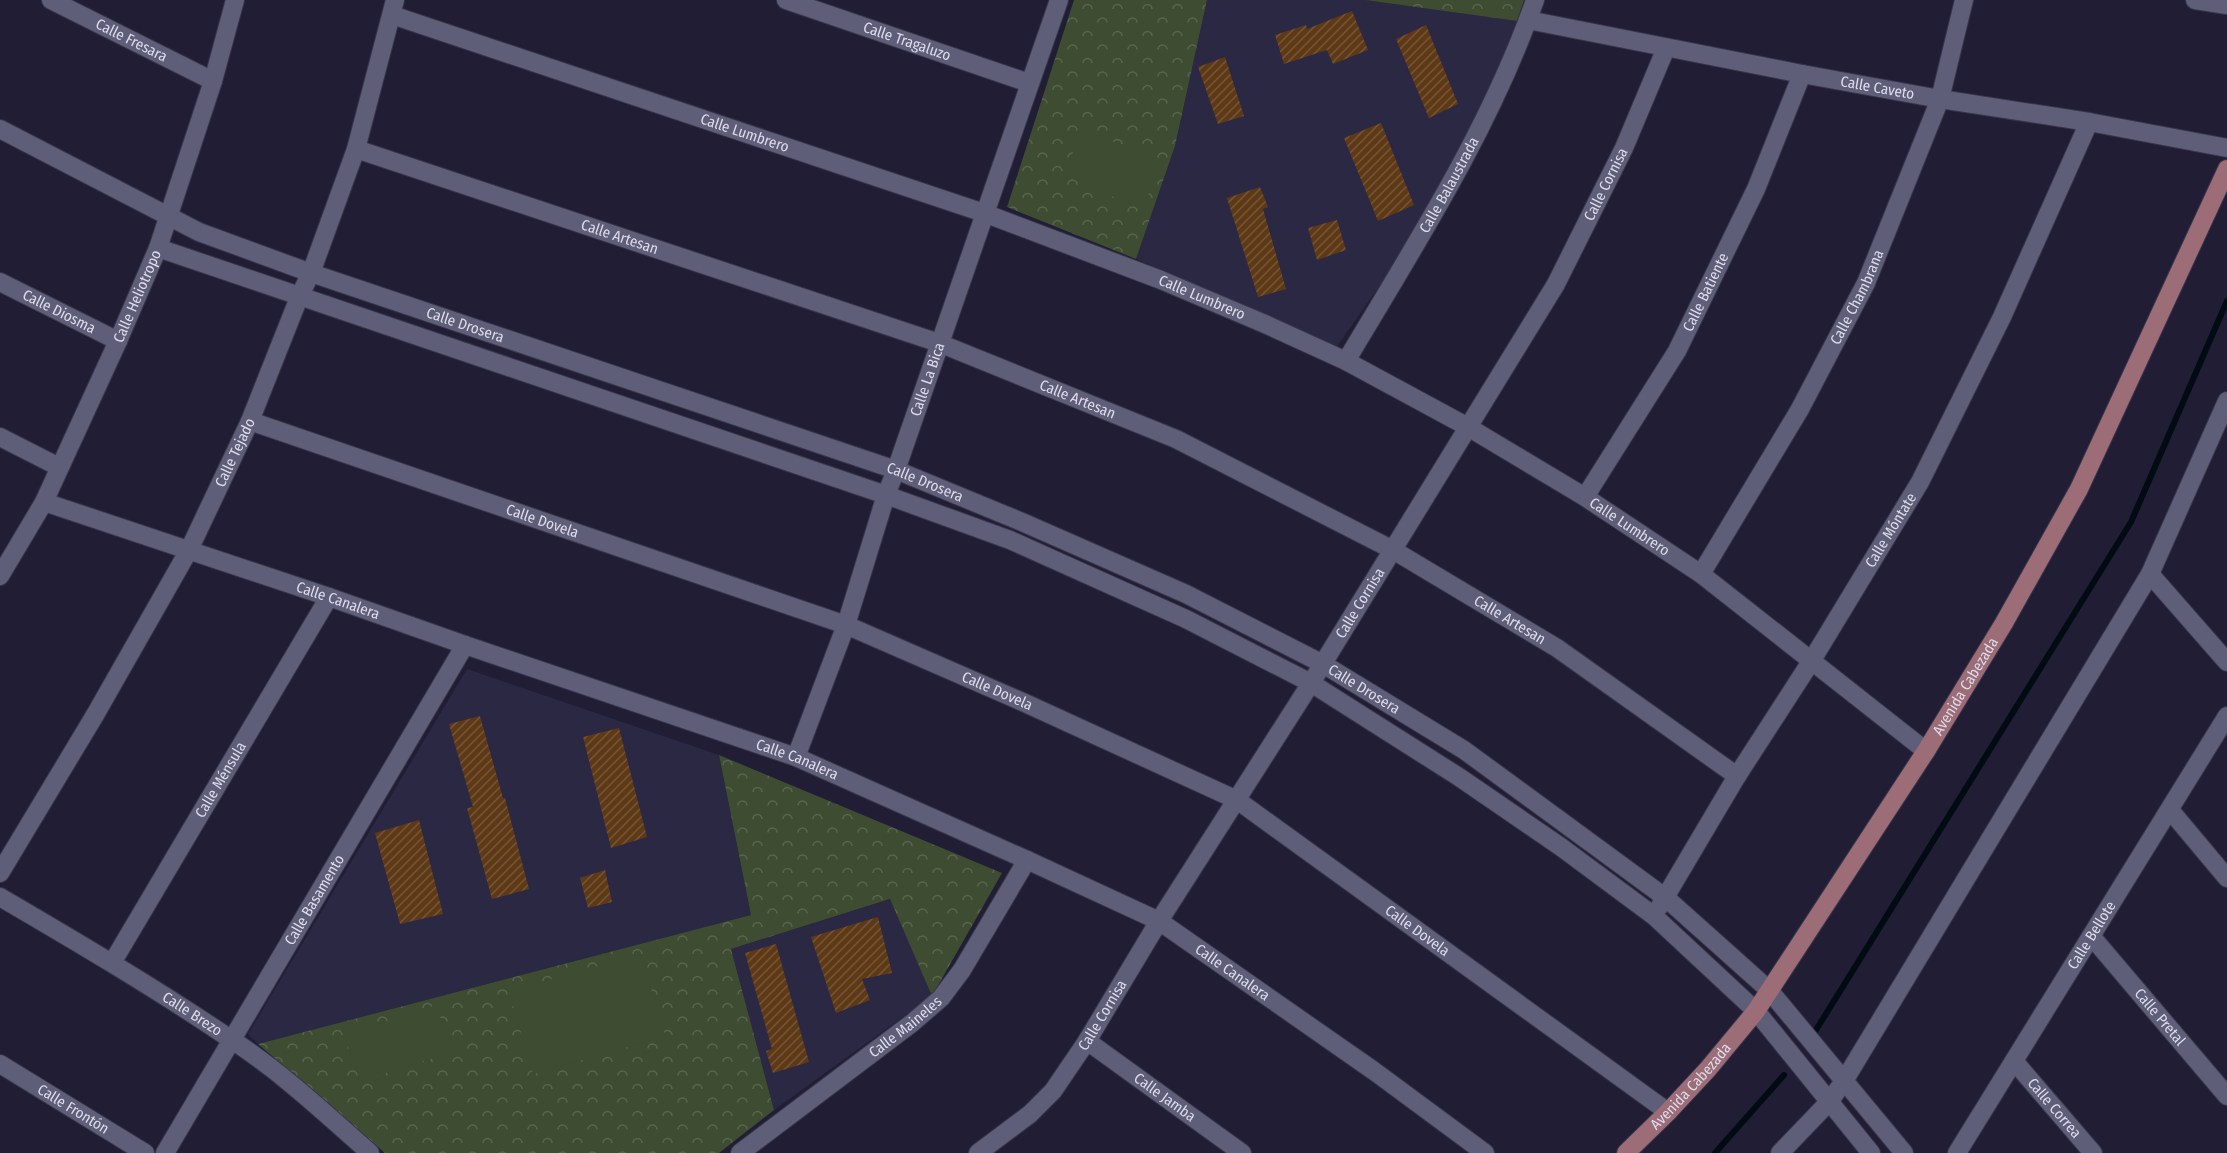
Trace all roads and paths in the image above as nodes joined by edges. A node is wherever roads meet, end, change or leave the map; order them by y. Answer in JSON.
{"nodes":[{"id":1,"x":51,"y":0,"type":"edge"},
{"id":2,"x":235,"y":0,"type":"edge"},
{"id":3,"x":786,"y":0,"type":"edge"},
{"id":4,"x":1059,"y":0,"type":"edge"},
{"id":5,"x":1535,"y":0,"type":"edge"},
{"id":6,"x":1964,"y":0,"type":"edge"},
{"id":7,"x":2195,"y":0,"type":"edge"},
{"id":8,"x":2227,"y":5,"type":"edge"},
{"id":9,"x":394,"y":8,"type":"edge"},
{"id":10,"x":1528,"y":20,"type":"junction"},
{"id":11,"x":1666,"y":48,"type":"junction"},
{"id":12,"x":1802,"y":74,"type":"junction"},
{"id":13,"x":213,"y":81,"type":"junction"},
{"id":14,"x":1029,"y":83,"type":"junction"},
{"id":15,"x":1940,"y":99,"type":"junction"},
{"id":16,"x":2089,"y":122,"type":"junction"},
{"id":17,"x":0,"y":129,"type":"edge"},
{"id":18,"x":356,"y":148,"type":"junction"},
{"id":19,"x":2227,"y":148,"type":"edge"},
{"id":20,"x":2227,"y":169,"type":"edge"},
{"id":21,"x":984,"y":213,"type":"junction"},
{"id":22,"x":167,"y":216,"type":"junction"},
{"id":23,"x":158,"y":248,"type":"junction"},
{"id":24,"x":311,"y":273,"type":"junction"},
{"id":25,"x":0,"y":282,"type":"edge"},
{"id":26,"x":300,"y":295,"type":"junction"},
{"id":27,"x":118,"y":341,"type":"junction"},
{"id":28,"x":939,"y":343,"type":"junction"},
{"id":29,"x":1346,"y":361,"type":"junction"},
{"id":30,"x":2227,"y":401,"type":"edge"},
{"id":31,"x":250,"y":421,"type":"junction"},
{"id":32,"x":1468,"y":428,"type":"junction"},
{"id":33,"x":0,"y":437,"type":"edge"},
{"id":34,"x":59,"y":467,"type":"junction"},
{"id":35,"x":896,"y":470,"type":"junction"},
{"id":36,"x":886,"y":495,"type":"junction"},
{"id":37,"x":1585,"y":497,"type":"junction"},
{"id":38,"x":44,"y":502,"type":"junction"},
{"id":39,"x":189,"y":550,"type":"junction"},
{"id":40,"x":1393,"y":550,"type":"junction"},
{"id":41,"x":1701,"y":574,"type":"junction"},
{"id":42,"x":2150,"y":574,"type":"junction"},
{"id":43,"x":0,"y":576,"type":"edge"},
{"id":44,"x":329,"y":597,"type":"junction"},
{"id":45,"x":846,"y":625,"type":"junction"},
{"id":46,"x":465,"y":645,"type":"junction"},
{"id":47,"x":1812,"y":660,"type":"junction"},
{"id":48,"x":2227,"y":662,"type":"edge"},
{"id":49,"x":1323,"y":664,"type":"junction"},
{"id":50,"x":1311,"y":683,"type":"junction"},
{"id":51,"x":2227,"y":716,"type":"edge"},
{"id":52,"x":1926,"y":751,"type":"junction"},
{"id":53,"x":796,"y":757,"type":"junction"},
{"id":54,"x":1737,"y":776,"type":"junction"},
{"id":55,"x":1237,"y":800,"type":"junction"},
{"id":56,"x":2170,"y":810,"type":"junction"},
{"id":57,"x":1027,"y":860,"type":"junction"},
{"id":58,"x":0,"y":873,"type":"edge"},
{"id":59,"x":2227,"y":878,"type":"edge"},
{"id":60,"x":0,"y":897,"type":"edge"},
{"id":61,"x":1666,"y":898,"type":"junction"},
{"id":62,"x":1654,"y":916,"type":"junction"},
{"id":63,"x":1159,"y":921,"type":"junction"},
{"id":64,"x":2092,"y":937,"type":"junction"},
{"id":65,"x":112,"y":963,"type":"junction"},
{"id":66,"x":1769,"y":990,"type":"junction"},
{"id":67,"x":1756,"y":1011,"type":"junction"},
{"id":68,"x":231,"y":1038,"type":"junction"},
{"id":69,"x":1087,"y":1041,"type":"junction"},
{"id":70,"x":2014,"y":1061,"type":"junction"},
{"id":71,"x":0,"y":1065,"type":"edge"},
{"id":72,"x":1844,"y":1081,"type":"junction"},
{"id":73,"x":2227,"y":1096,"type":"edge"},
{"id":74,"x":1829,"y":1102,"type":"junction"},
{"id":75,"x":1668,"y":1112,"type":"junction"},
{"id":76,"x":989,"y":1150,"type":"edge"},
{"id":77,"x":145,"y":1153,"type":"edge"},
{"id":78,"x":165,"y":1153,"type":"edge"},
{"id":79,"x":370,"y":1153,"type":"edge"},
{"id":80,"x":740,"y":1153,"type":"edge"},
{"id":81,"x":1242,"y":1153,"type":"edge"},
{"id":82,"x":1485,"y":1153,"type":"edge"},
{"id":83,"x":1626,"y":1153,"type":"edge"},
{"id":84,"x":1780,"y":1153,"type":"edge"},
{"id":85,"x":1871,"y":1153,"type":"edge"},
{"id":86,"x":1904,"y":1153,"type":"edge"},
{"id":87,"x":1957,"y":1153,"type":"edge"},
{"id":88,"x":2093,"y":1153,"type":"edge"}],
"edges":[{"from":1,"to":13,"type":"street","name":"Calle Fresara"},
{"from":2,"to":13,"type":"street","name":"Calle Heliotropo"},
{"from":3,"to":14,"type":"street","name":"Calle Tragaluzo"},
{"from":4,"to":14,"type":"street","name":"Calle La Bica"},
{"from":5,"to":10,"type":"street","name":"Calle Balaustrada"},
{"from":6,"to":15,"type":"street","name":"Calle Chambrana"},
{"from":7,"to":8,"type":"street"},
{"from":9,"to":18,"type":"street","name":"Calle Tejado"},
{"from":9,"to":21,"type":"street","name":"Calle Lumbrero"},
{"from":10,"to":11,"type":"street","name":"Calle Caveto"},
{"from":10,"to":29,"type":"street","name":"Calle Balaustrada"},
{"from":11,"to":12,"type":"street","name":"Calle Caveto"},
{"from":11,"to":32,"type":"street","name":"Calle Cornisa"},
{"from":12,"to":15,"type":"street","name":"Calle Caveto"},
{"from":12,"to":37,"type":"street","name":"Calle Batiente"},
{"from":13,"to":22,"type":"street","name":"Calle Heliotropo"},
{"from":14,"to":21,"type":"street","name":"Calle La Bica"},
{"from":15,"to":16,"type":"street","name":"Calle Caveto"},
{"from":15,"to":41,"type":"street","name":"Calle Chambrana"},
{"from":16,"to":19,"type":"street","name":"Calle Caveto"},
{"from":16,"to":47,"type":"street","name":"Calle Móntate"},
{"from":17,"to":22,"type":"street","name":"Calle Drosera"},
{"from":18,"to":24,"type":"street","name":"Calle Tejado"},
{"from":18,"to":28,"type":"street","name":"Calle Artesan"},
{"from":20,"to":52,"type":"main road","name":"Avenida Cabezada"},
{"from":21,"to":28,"type":"street","name":"Calle La Bica"},
{"from":21,"to":29,"type":"street","name":"Calle Lumbrero"},
{"from":22,"to":23,"type":"street","name":"Calle Heliotropo"},
{"from":22,"to":24,"type":"street","name":"Calle Drosera"},
{"from":23,"to":26,"type":"street","name":"Calle Drosera"},
{"from":23,"to":27,"type":"street","name":"Calle Heliotropo"},
{"from":24,"to":26,"type":"street","name":"Calle Tejado"},
{"from":24,"to":35,"type":"street","name":"Calle Drosera"},
{"from":25,"to":27,"type":"street","name":"Calle Diosma"},
{"from":26,"to":31,"type":"street","name":"Calle Tejado"},
{"from":26,"to":36,"type":"street","name":"Calle Drosera"},
{"from":27,"to":34,"type":"street","name":"Calle Heliotropo"},
{"from":28,"to":35,"type":"street","name":"Calle La Bica"},
{"from":28,"to":40,"type":"street","name":"Calle Artesan"},
{"from":29,"to":32,"type":"street","name":"Calle Lumbrero"},
{"from":30,"to":42,"type":"street"},
{"from":31,"to":39,"type":"street","name":"Calle Tejado"},
{"from":31,"to":45,"type":"street","name":"Calle Dovela"},
{"from":32,"to":37,"type":"street","name":"Calle Lumbrero"},
{"from":32,"to":40,"type":"street","name":"Calle Cornisa"},
{"from":33,"to":34,"type":"street"},
{"from":34,"to":38,"type":"street","name":"Calle Heliotropo"},
{"from":35,"to":36,"type":"street","name":"Calle La Bica"},
{"from":35,"to":49,"type":"street","name":"Calle Drosera"},
{"from":36,"to":45,"type":"street","name":"Calle La Bica"},
{"from":36,"to":50,"type":"street","name":"Calle Drosera"},
{"from":37,"to":41,"type":"street","name":"Calle Lumbrero"},
{"from":38,"to":39,"type":"street","name":"Calle Canalera"},
{"from":38,"to":43,"type":"street","name":"Calle Heliotropo"},
{"from":39,"to":44,"type":"street","name":"Calle Canalera"},
{"from":39,"to":58,"type":"street","name":"Calle Tejado"},
{"from":40,"to":49,"type":"street","name":"Calle Cornisa"},
{"from":40,"to":54,"type":"street","name":"Calle Artesan"},
{"from":41,"to":47,"type":"street","name":"Calle Lumbrero"},
{"from":42,"to":48,"type":"street"},
{"from":42,"to":72,"type":"street"},
{"from":44,"to":46,"type":"street","name":"Calle Canalera"},
{"from":44,"to":65,"type":"street","name":"Calle Ménsula"},
{"from":45,"to":53,"type":"street","name":"Calle La Bica"},
{"from":45,"to":55,"type":"street","name":"Calle Dovela"},
{"from":46,"to":53,"type":"street","name":"Calle Canalera"},
{"from":46,"to":68,"type":"street","name":"Calle Basamento"},
{"from":47,"to":52,"type":"street","name":"Calle Lumbrero"},
{"from":47,"to":54,"type":"street","name":"Calle Móntate"},
{"from":49,"to":50,"type":"street","name":"Calle Cornisa"},
{"from":49,"to":61,"type":"street","name":"Calle Drosera"},
{"from":50,"to":55,"type":"street","name":"Calle Cornisa"},
{"from":50,"to":62,"type":"street","name":"Calle Drosera"},
{"from":51,"to":56,"type":"street","name":"Calle Bellote"},
{"from":52,"to":66,"type":"main road","name":"Avenida Cabezada"},
{"from":53,"to":57,"type":"street","name":"Calle Canalera"},
{"from":54,"to":61,"type":"street","name":"Calle Móntate"},
{"from":55,"to":63,"type":"street","name":"Calle Cornisa"},
{"from":55,"to":75,"type":"street","name":"Calle Dovela"},
{"from":56,"to":59,"type":"street"},
{"from":56,"to":64,"type":"street","name":"Calle Bellote"},
{"from":57,"to":63,"type":"street","name":"Calle Canalera"},
{"from":57,"to":80,"type":"street","name":"Calle Maineles"},
{"from":60,"to":65,"type":"street","name":"Calle Brezo"},
{"from":61,"to":62,"type":"street","name":"Calle Móntate"},
{"from":61,"to":66,"type":"street","name":"Calle Drosera"},
{"from":62,"to":67,"type":"street","name":"Calle Drosera"},
{"from":63,"to":69,"type":"street","name":"Calle Cornisa"},
{"from":63,"to":82,"type":"street","name":"Calle Canalera"},
{"from":64,"to":70,"type":"street","name":"Calle Bellote"},
{"from":64,"to":73,"type":"street","name":"Calle Pretal"},
{"from":65,"to":68,"type":"street","name":"Calle Brezo"},
{"from":66,"to":67,"type":"main road","name":"Avenida Cabezada"},
{"from":66,"to":72,"type":"street","name":"Calle Drosera"},
{"from":67,"to":74,"type":"street","name":"Calle Drosera"},
{"from":67,"to":75,"type":"main road","name":"Avenida Cabezada"},
{"from":68,"to":78,"type":"street","name":"Calle Basamento"},
{"from":68,"to":79,"type":"street","name":"Calle Brezo"},
{"from":69,"to":76,"type":"street","name":"Calle Cornisa"},
{"from":69,"to":81,"type":"street","name":"Calle Jamba"},
{"from":70,"to":87,"type":"street","name":"Calle Bellote"},
{"from":70,"to":88,"type":"street","name":"Calle Correa"},
{"from":71,"to":77,"type":"street","name":"Calle Frontón"},
{"from":72,"to":74,"type":"street"},
{"from":72,"to":86,"type":"street","name":"Calle Drosera"},
{"from":74,"to":84,"type":"street"},
{"from":74,"to":85,"type":"street","name":"Calle Drosera"},
{"from":75,"to":83,"type":"main road","name":"Avenida Cabezada"}]}
